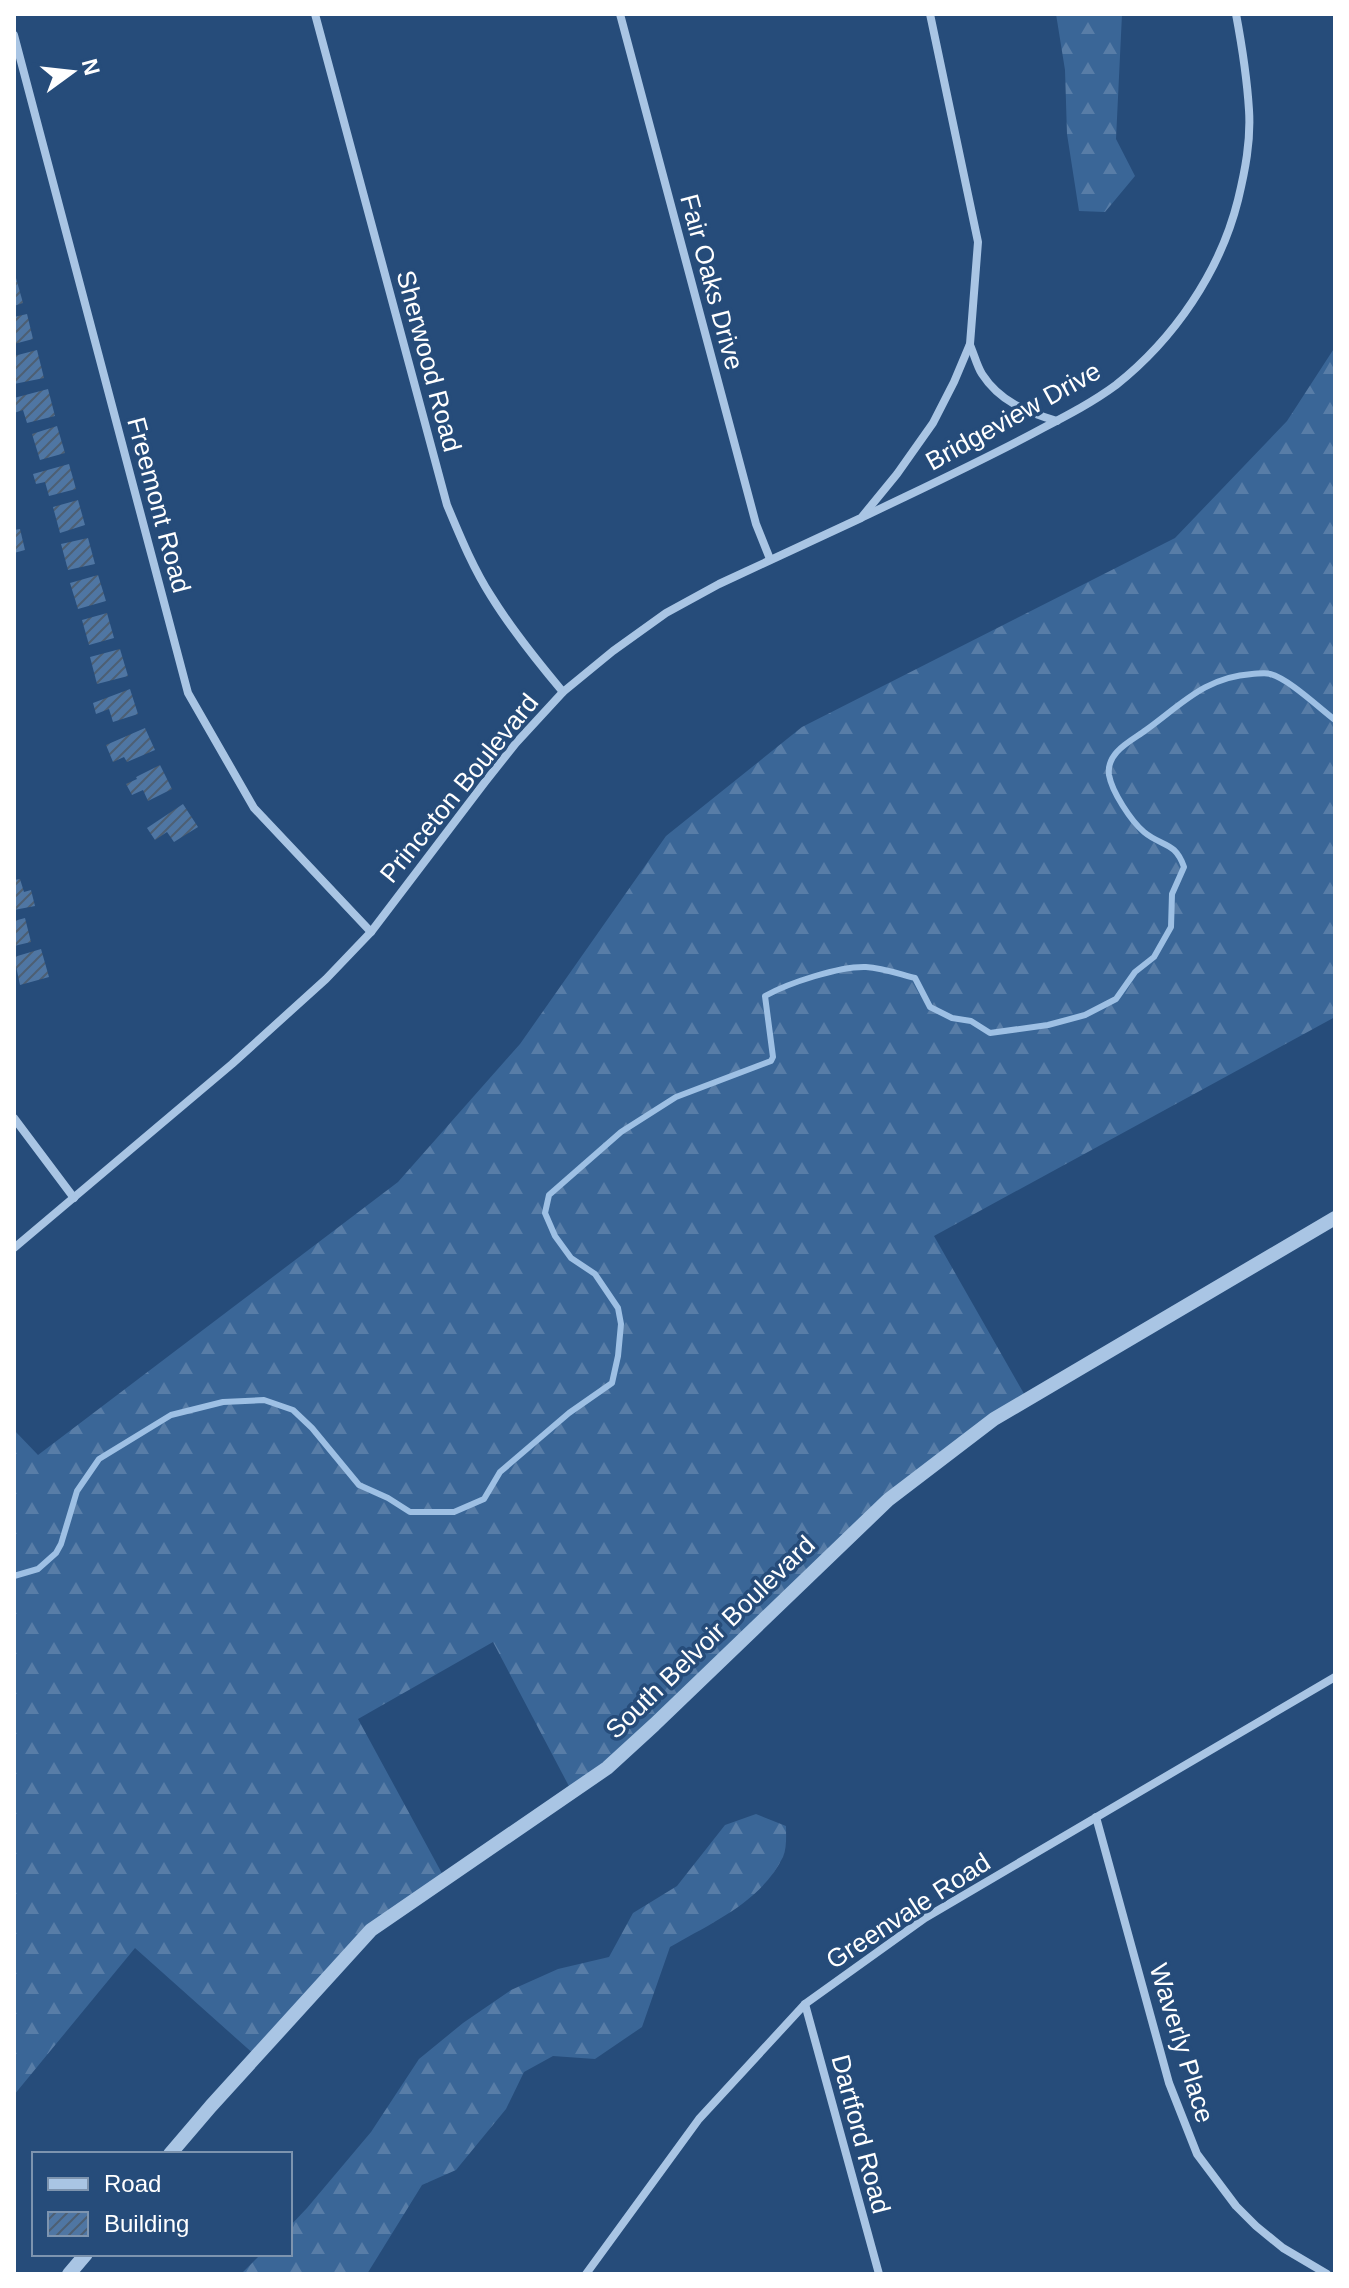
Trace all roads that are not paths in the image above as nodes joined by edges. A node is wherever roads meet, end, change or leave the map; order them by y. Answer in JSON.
{"nodes":[{"id":1,"x":315,"y":14,"type":"edge"},
{"id":2,"x":620,"y":14,"type":"edge"},
{"id":3,"x":930,"y":14,"type":"edge"},
{"id":4,"x":1236,"y":14,"type":"edge"},
{"id":5,"x":14,"y":35,"type":"edge"},
{"id":6,"x":970,"y":344,"type":"junction"},
{"id":7,"x":1057,"y":421,"type":"junction"},
{"id":8,"x":861,"y":518,"type":"junction"},
{"id":9,"x":770,"y":559,"type":"junction"},
{"id":10,"x":563,"y":692,"type":"junction"},
{"id":11,"x":371,"y":932,"type":"junction"},
{"id":12,"x":14,"y":1118,"type":"edge"},
{"id":13,"x":74,"y":1198,"type":"junction"},
{"id":14,"x":1335,"y":1218,"type":"edge"},
{"id":15,"x":14,"y":1248,"type":"edge"},
{"id":16,"x":1335,"y":1677,"type":"edge"},
{"id":17,"x":1096,"y":1817,"type":"junction"},
{"id":18,"x":805,"y":2004,"type":"junction"},
{"id":19,"x":172,"y":2152,"type":"edge"},
{"id":20,"x":84,"y":2256,"type":"edge"},
{"id":21,"x":69,"y":2274,"type":"edge"},
{"id":22,"x":586,"y":2274,"type":"edge"},
{"id":23,"x":879,"y":2274,"type":"edge"},
{"id":24,"x":1327,"y":2274,"type":"edge"}],
"edges":[{"from":1,"to":10,"type":"street","name":"Sherwood Road"},
{"from":2,"to":9,"type":"street","name":"Fair Oaks Drive"},
{"from":3,"to":6,"type":"street","name":"Princeton Boulevard"},
{"from":4,"to":7,"type":"street","name":"Bridgeview Drive"},
{"from":5,"to":11,"type":"street","name":"Freemont Road"},
{"from":6,"to":7,"type":"street","name":"Princeton Boulevard"},
{"from":6,"to":8,"type":"street","name":"Princeton Boulevard"},
{"from":7,"to":8,"type":"street","name":"Bridgeview Drive"},
{"from":8,"to":9,"type":"street","name":"Princeton Boulevard"},
{"from":9,"to":10,"type":"street","name":"Princeton Boulevard"},
{"from":10,"to":11,"type":"street","name":"Princeton Boulevard"},
{"from":11,"to":13,"type":"street","name":"Princeton Boulevard"},
{"from":12,"to":13,"type":"street"},
{"from":13,"to":15,"type":"street","name":"Princeton Boulevard"},
{"from":14,"to":19,"type":"street","name":"South Belvoir Boulevard"},
{"from":16,"to":17,"type":"street","name":"Greenvale Road"},
{"from":17,"to":18,"type":"street","name":"Greenvale Road"},
{"from":17,"to":24,"type":"street","name":"Waverly Place"},
{"from":18,"to":22,"type":"street","name":"Greenvale Road"},
{"from":18,"to":23,"type":"street","name":"Dartford Road"},
{"from":20,"to":21,"type":"street"}]}
